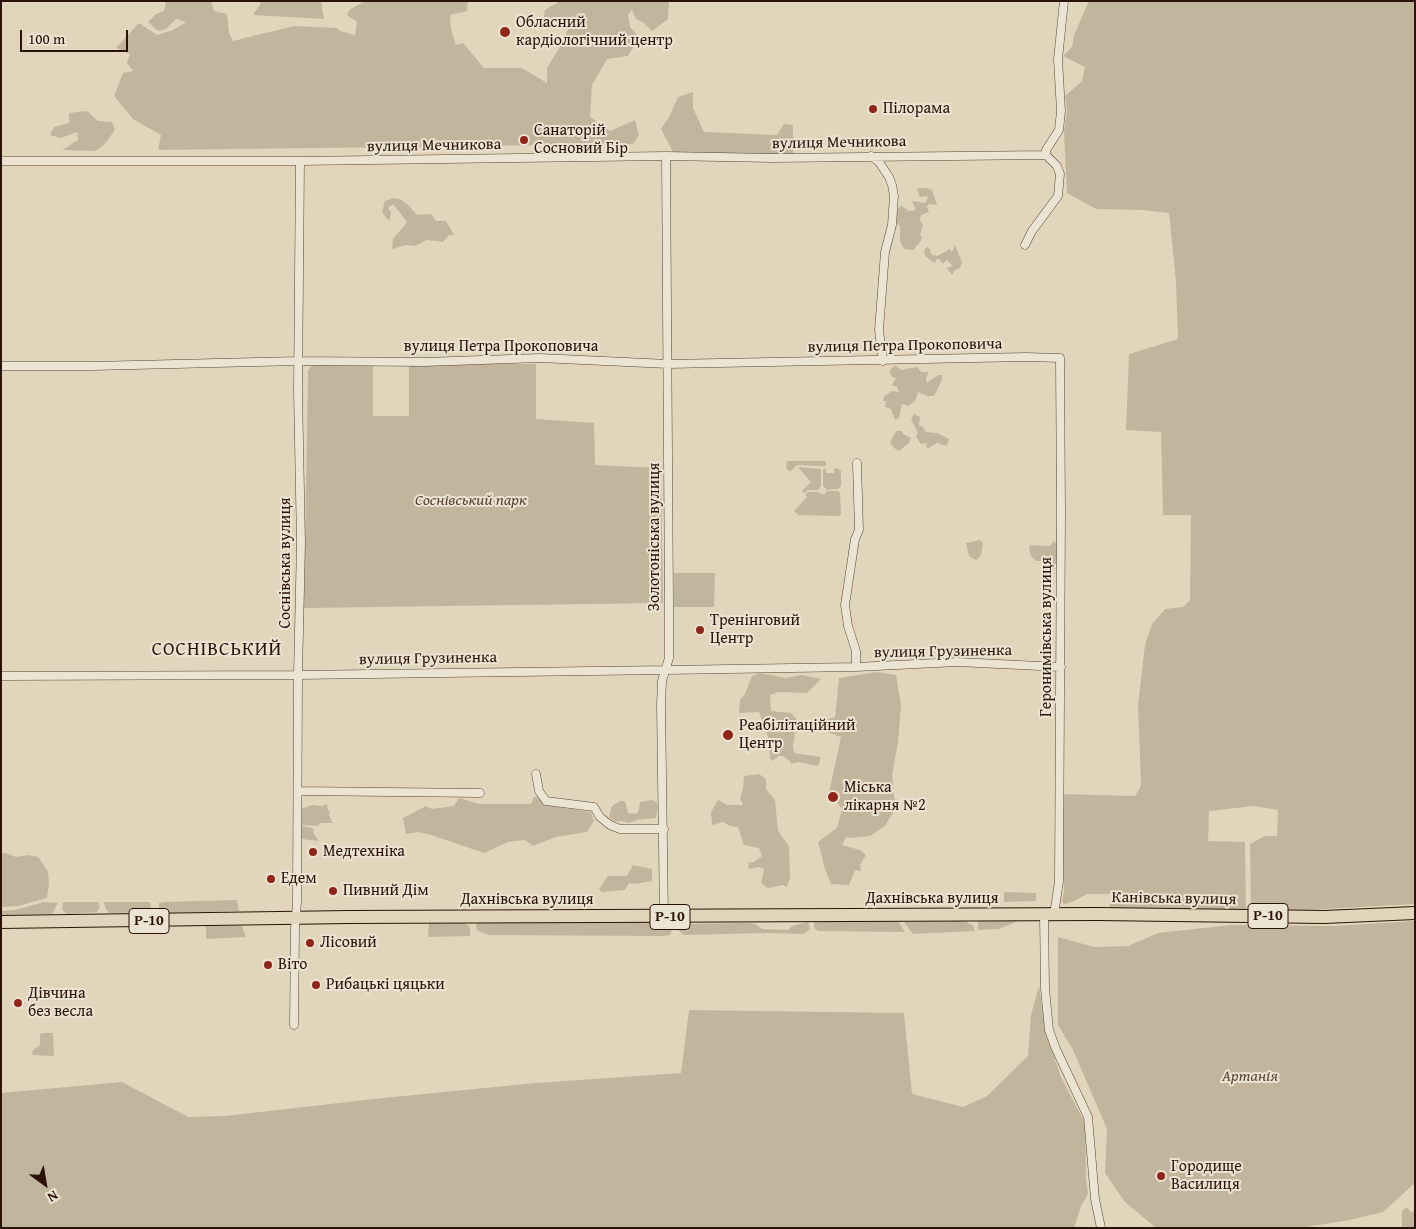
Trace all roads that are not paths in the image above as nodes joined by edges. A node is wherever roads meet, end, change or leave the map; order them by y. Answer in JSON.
{"nodes":[{"id":1,"x":1064,"y":1,"type":"edge"},
{"id":2,"x":1046,"y":155,"type":"junction"},
{"id":3,"x":666,"y":156,"type":"junction"},
{"id":4,"x":871,"y":156,"type":"junction"},
{"id":5,"x":1,"y":161,"type":"edge"},
{"id":6,"x":300,"y":161,"type":"junction"},
{"id":7,"x":1025,"y":245,"type":"dead end"},
{"id":8,"x":1060,"y":358,"type":"joint"},
{"id":9,"x":299,"y":361,"type":"junction"},
{"id":10,"x":883,"y":361,"type":"junction"},
{"id":11,"x":668,"y":364,"type":"junction"},
{"id":12,"x":1,"y":366,"type":"edge"},
{"id":13,"x":857,"y":463,"type":"dead end"},
{"id":14,"x":856,"y":667,"type":"junction"},
{"id":15,"x":1061,"y":667,"type":"junction"},
{"id":16,"x":666,"y":670,"type":"junction"},
{"id":17,"x":298,"y":674,"type":"junction"},
{"id":18,"x":1,"y":676,"type":"edge"},
{"id":19,"x":536,"y":774,"type":"dead end"},
{"id":20,"x":298,"y":791,"type":"junction"},
{"id":21,"x":480,"y":792,"type":"dead end"},
{"id":22,"x":664,"y":830,"type":"junction"},
{"id":23,"x":1415,"y":913,"type":"edge"},
{"id":24,"x":1049,"y":915,"type":"junction"},
{"id":25,"x":296,"y":917,"type":"junction"},
{"id":26,"x":664,"y":917,"type":"junction"},
{"id":27,"x":1,"y":922,"type":"edge"},
{"id":28,"x":294,"y":1024,"type":"dead end"},
{"id":29,"x":1101,"y":1228,"type":"edge"}],
"edges":[{"from":1,"to":2,"type":"street"},
{"from":2,"to":4,"type":"street","name":"вулиця Мечникова"},
{"from":2,"to":7,"type":"street"},
{"from":3,"to":4,"type":"street","name":"вулиця Мечникова"},
{"from":3,"to":6,"type":"street","name":"вулиця Мечникова"},
{"from":3,"to":11,"type":"street","name":"Золотоніська вулиця"},
{"from":4,"to":10,"type":"street"},
{"from":5,"to":6,"type":"street","name":"вулиця Мечникова"},
{"from":6,"to":9,"type":"street","name":"Соснівська вулиця"},
{"from":8,"to":10,"type":"street","name":"вулиця Петра Прокоповича"},
{"from":8,"to":15,"type":"street","name":"Геронимівська вулиця"},
{"from":9,"to":11,"type":"street","name":"вулиця Петра Прокоповича"},
{"from":9,"to":12,"type":"street","name":"вулиця Петра Прокоповича"},
{"from":9,"to":17,"type":"street","name":"Соснівська вулиця"},
{"from":10,"to":11,"type":"street","name":"вулиця Петра Прокоповича"},
{"from":11,"to":16,"type":"street","name":"Золотоніська вулиця"},
{"from":13,"to":14,"type":"street","name":"вулиця Грузиненка"},
{"from":14,"to":15,"type":"street","name":"вулиця Грузиненка"},
{"from":14,"to":16,"type":"street","name":"вулиця Грузиненка"},
{"from":15,"to":24,"type":"street","name":"Геронимівська вулиця"},
{"from":16,"to":17,"type":"street","name":"вулиця Грузиненка"},
{"from":16,"to":22,"type":"street","name":"Золотоніська вулиця"},
{"from":17,"to":18,"type":"street","name":"вулиця Грузиненка"},
{"from":17,"to":20,"type":"street","name":"Соснівська вулиця"},
{"from":19,"to":22,"type":"street"},
{"from":20,"to":21,"type":"street"},
{"from":20,"to":25,"type":"street","name":"Соснівська вулиця"},
{"from":22,"to":26,"type":"street","name":"Золотоніська вулиця"},
{"from":23,"to":24,"type":"main road","name":"Канівська вулиця","number":"Р-10"},
{"from":24,"to":26,"type":"main road","name":"Дахнівська вулиця","number":"Р-10"},
{"from":24,"to":29,"type":"street","name":"Геронимівська вулиця"},
{"from":25,"to":26,"type":"main road","name":"Дахнівська вулиця","number":"Р-10"},
{"from":25,"to":27,"type":"main road","name":"Дахнівська вулиця","number":"Р-10"},
{"from":25,"to":28,"type":"street","name":"Соснівська вулиця"}]}
